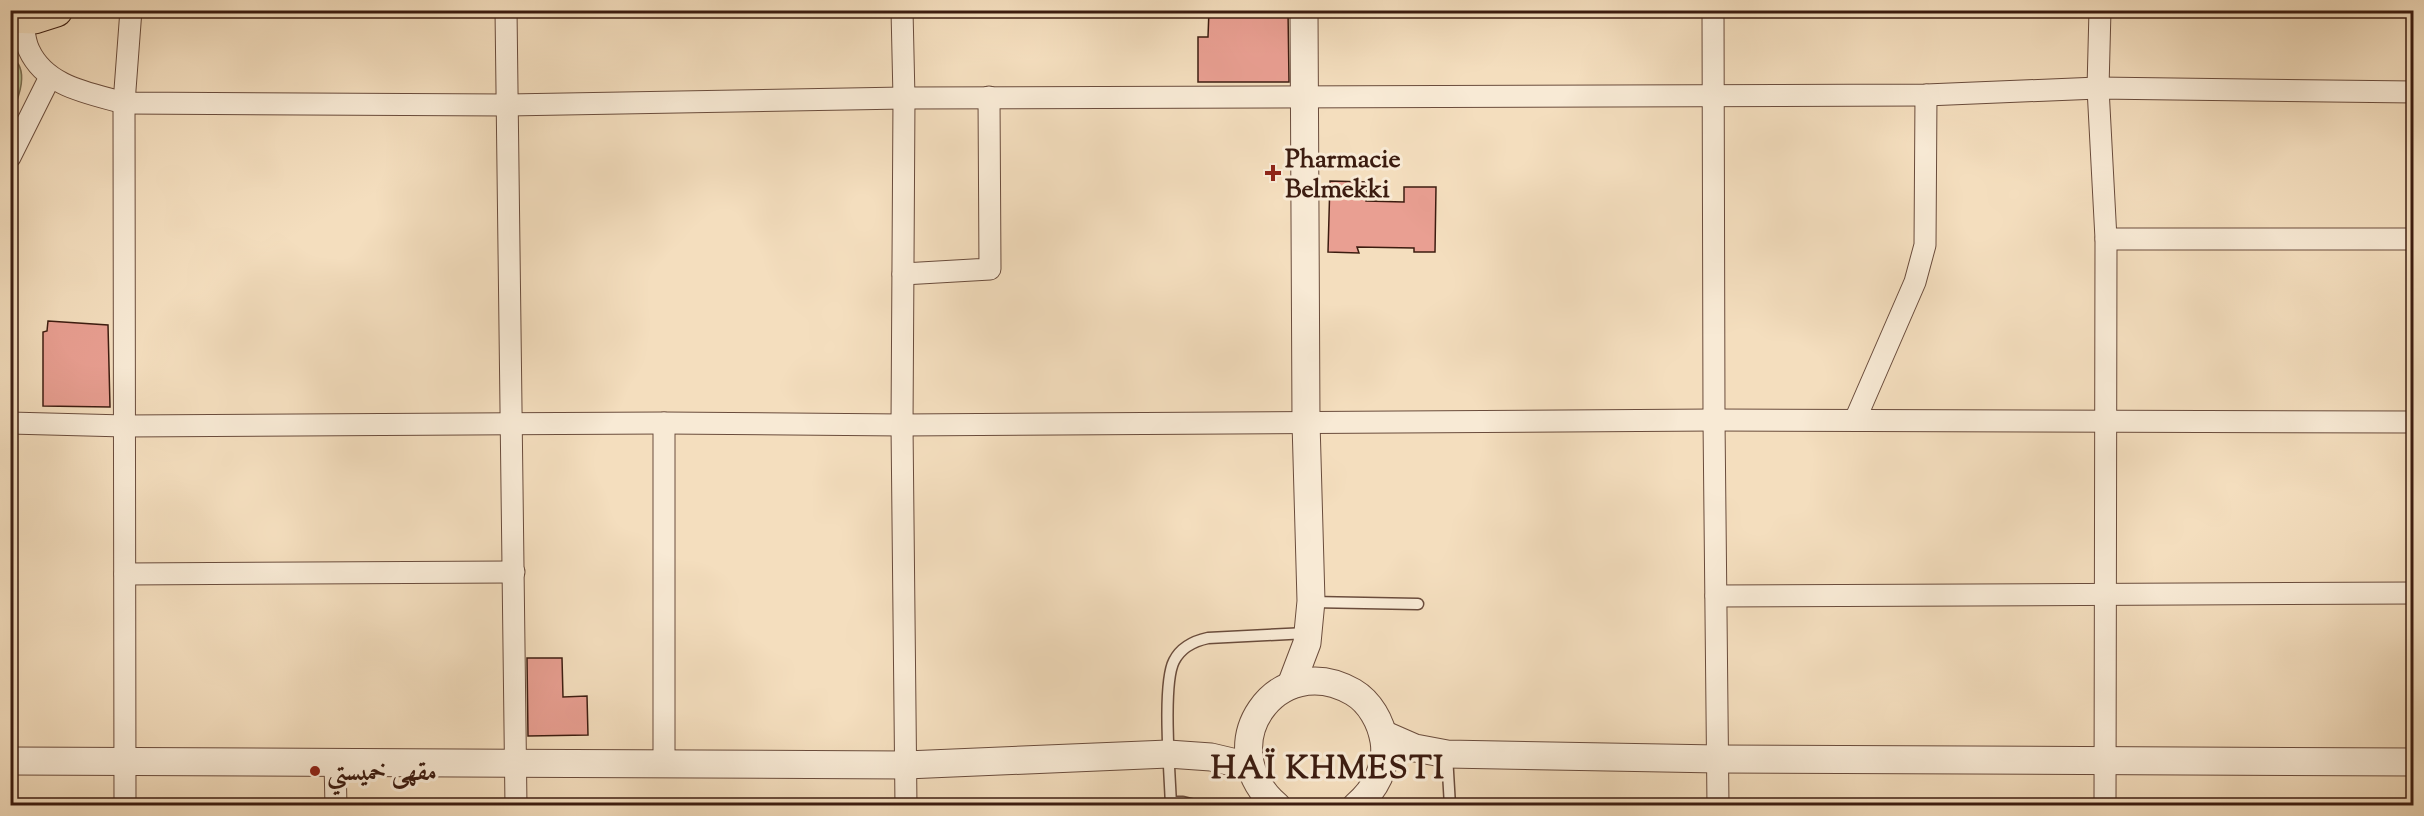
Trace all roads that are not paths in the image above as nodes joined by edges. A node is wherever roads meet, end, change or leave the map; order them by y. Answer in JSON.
{"nodes":[{"id":1,"x":56,"y":10,"type":"edge"},
{"id":2,"x":131,"y":10,"type":"edge"},
{"id":3,"x":507,"y":10,"type":"edge"},
{"id":4,"x":902,"y":10,"type":"edge"},
{"id":5,"x":1304,"y":10,"type":"edge"},
{"id":6,"x":1713,"y":10,"type":"edge"},
{"id":7,"x":2100,"y":10,"type":"edge"},
{"id":8,"x":16,"y":16,"type":"edge"},
{"id":9,"x":50,"y":77,"type":"junction"},
{"id":10,"x":2098,"y":88,"type":"junction"},
{"id":11,"x":2414,"y":92,"type":"edge"},
{"id":12,"x":1305,"y":95,"type":"junction"},
{"id":13,"x":1714,"y":95,"type":"junction"},
{"id":14,"x":1926,"y":95,"type":"junction"},
{"id":15,"x":904,"y":98,"type":"junction"},
{"id":16,"x":989,"y":98,"type":"junction"},
{"id":17,"x":124,"y":103,"type":"junction"},
{"id":18,"x":506,"y":105,"type":"junction"},
{"id":19,"x":10,"y":157,"type":"edge"},
{"id":20,"x":2106,"y":239,"type":"junction"},
{"id":21,"x":2414,"y":239,"type":"edge"},
{"id":22,"x":903,"y":274,"type":"junction"},
{"id":23,"x":1714,"y":420,"type":"junction"},
{"id":24,"x":1855,"y":420,"type":"junction"},
{"id":25,"x":2105,"y":420,"type":"junction"},
{"id":26,"x":1306,"y":422,"type":"junction"},
{"id":27,"x":2414,"y":422,"type":"edge"},
{"id":28,"x":10,"y":423,"type":"edge"},
{"id":29,"x":512,"y":423,"type":"junction"},
{"id":30,"x":664,"y":423,"type":"junction"},
{"id":31,"x":902,"y":425,"type":"junction"},
{"id":32,"x":125,"y":426,"type":"junction"},
{"id":33,"x":514,"y":572,"type":"junction"},
{"id":34,"x":125,"y":574,"type":"junction"},
{"id":35,"x":2105,"y":593,"type":"junction"},
{"id":36,"x":2414,"y":593,"type":"edge"},
{"id":37,"x":1716,"y":596,"type":"junction"},
{"id":38,"x":1311,"y":602,"type":"junction"},
{"id":39,"x":1418,"y":604,"type":"dead end"},
{"id":40,"x":1307,"y":638,"type":"junction"},
{"id":41,"x":1329,"y":682,"type":"junction"},
{"id":42,"x":1292,"y":685,"type":"junction"},
{"id":43,"x":1249,"y":734,"type":"junction"},
{"id":44,"x":1383,"y":734,"type":"junction"},
{"id":45,"x":1180,"y":754,"type":"junction"},
{"id":46,"x":1439,"y":754,"type":"junction"},
{"id":47,"x":1718,"y":759,"type":"junction"},
{"id":48,"x":10,"y":761,"type":"edge"},
{"id":49,"x":2105,"y":761,"type":"junction"},
{"id":50,"x":125,"y":762,"type":"junction"},
{"id":51,"x":2414,"y":762,"type":"edge"},
{"id":52,"x":335,"y":763,"type":"junction"},
{"id":53,"x":517,"y":763,"type":"junction"},
{"id":54,"x":664,"y":764,"type":"junction"},
{"id":55,"x":906,"y":765,"type":"junction"},
{"id":56,"x":1249,"y":766,"type":"junction"},
{"id":57,"x":1381,"y":773,"type":"junction"},
{"id":58,"x":1171,"y":804,"type":"edge"},
{"id":59,"x":125,"y":806,"type":"edge"},
{"id":60,"x":336,"y":806,"type":"edge"},
{"id":61,"x":516,"y":806,"type":"edge"},
{"id":62,"x":906,"y":806,"type":"edge"},
{"id":63,"x":1199,"y":806,"type":"edge"},
{"id":64,"x":1277,"y":806,"type":"edge"},
{"id":65,"x":1356,"y":806,"type":"edge"},
{"id":66,"x":1450,"y":806,"type":"edge"},
{"id":67,"x":1718,"y":806,"type":"edge"},
{"id":68,"x":2105,"y":806,"type":"edge"}],
"edges":[{"from":1,"to":8,"type":"main road"},
{"from":2,"to":17,"type":"street"},
{"from":3,"to":18,"type":"street"},
{"from":4,"to":15,"type":"street"},
{"from":5,"to":12,"type":"street"},
{"from":6,"to":13,"type":"street"},
{"from":7,"to":10,"type":"street"},
{"from":8,"to":9,"type":"street"},
{"from":9,"to":17,"type":"street"},
{"from":9,"to":19,"type":"street"},
{"from":10,"to":11,"type":"street"},
{"from":10,"to":14,"type":"street"},
{"from":10,"to":20,"type":"street"},
{"from":12,"to":13,"type":"street"},
{"from":12,"to":16,"type":"street"},
{"from":12,"to":26,"type":"street"},
{"from":13,"to":14,"type":"street"},
{"from":13,"to":23,"type":"street"},
{"from":14,"to":24,"type":"street"},
{"from":15,"to":16,"type":"street"},
{"from":15,"to":18,"type":"street"},
{"from":15,"to":22,"type":"street"},
{"from":16,"to":22,"type":"street"},
{"from":17,"to":18,"type":"street"},
{"from":17,"to":32,"type":"street"},
{"from":18,"to":29,"type":"street"},
{"from":20,"to":21,"type":"street"},
{"from":20,"to":25,"type":"street"},
{"from":22,"to":31,"type":"street"},
{"from":23,"to":24,"type":"street"},
{"from":23,"to":26,"type":"street"},
{"from":23,"to":37,"type":"street"},
{"from":24,"to":25,"type":"street"},
{"from":25,"to":27,"type":"street"},
{"from":25,"to":35,"type":"street"},
{"from":26,"to":31,"type":"street"},
{"from":26,"to":38,"type":"street"},
{"from":28,"to":32,"type":"street"},
{"from":29,"to":30,"type":"street"},
{"from":29,"to":32,"type":"street"},
{"from":29,"to":33,"type":"street"},
{"from":30,"to":31,"type":"street"},
{"from":30,"to":54,"type":"street"},
{"from":31,"to":55,"type":"street"},
{"from":32,"to":34,"type":"street"},
{"from":33,"to":34,"type":"street"},
{"from":33,"to":53,"type":"street"},
{"from":34,"to":50,"type":"street"},
{"from":35,"to":36,"type":"street"},
{"from":35,"to":37,"type":"street"},
{"from":35,"to":49,"type":"street"},
{"from":37,"to":47,"type":"street"},
{"from":38,"to":39,"type":"lane"},
{"from":38,"to":40,"type":"street"},
{"from":40,"to":41,"type":"street"},
{"from":40,"to":42,"type":"street"},
{"from":40,"to":45,"type":"lane"},
{"from":41,"to":42,"type":"street"},
{"from":41,"to":44,"type":"street"},
{"from":42,"to":43,"type":"street"},
{"from":43,"to":45,"type":"street"},
{"from":43,"to":56,"type":"street"},
{"from":44,"to":46,"type":"street"},
{"from":44,"to":57,"type":"street"},
{"from":45,"to":55,"type":"street"},
{"from":45,"to":56,"type":"street"},
{"from":45,"to":58,"type":"lane"},
{"from":46,"to":47,"type":"street"},
{"from":46,"to":57,"type":"street"},
{"from":46,"to":66,"type":"lane"},
{"from":47,"to":49,"type":"street"},
{"from":47,"to":67,"type":"street"},
{"from":48,"to":50,"type":"street"},
{"from":49,"to":51,"type":"street"},
{"from":49,"to":68,"type":"street"},
{"from":50,"to":52,"type":"street"},
{"from":50,"to":59,"type":"street"},
{"from":52,"to":53,"type":"street"},
{"from":52,"to":60,"type":"street"},
{"from":53,"to":54,"type":"street"},
{"from":53,"to":61,"type":"street"},
{"from":54,"to":55,"type":"street"},
{"from":55,"to":62,"type":"street"},
{"from":56,"to":64,"type":"street"},
{"from":57,"to":65,"type":"street"},
{"from":58,"to":63,"type":"lane"}]}
